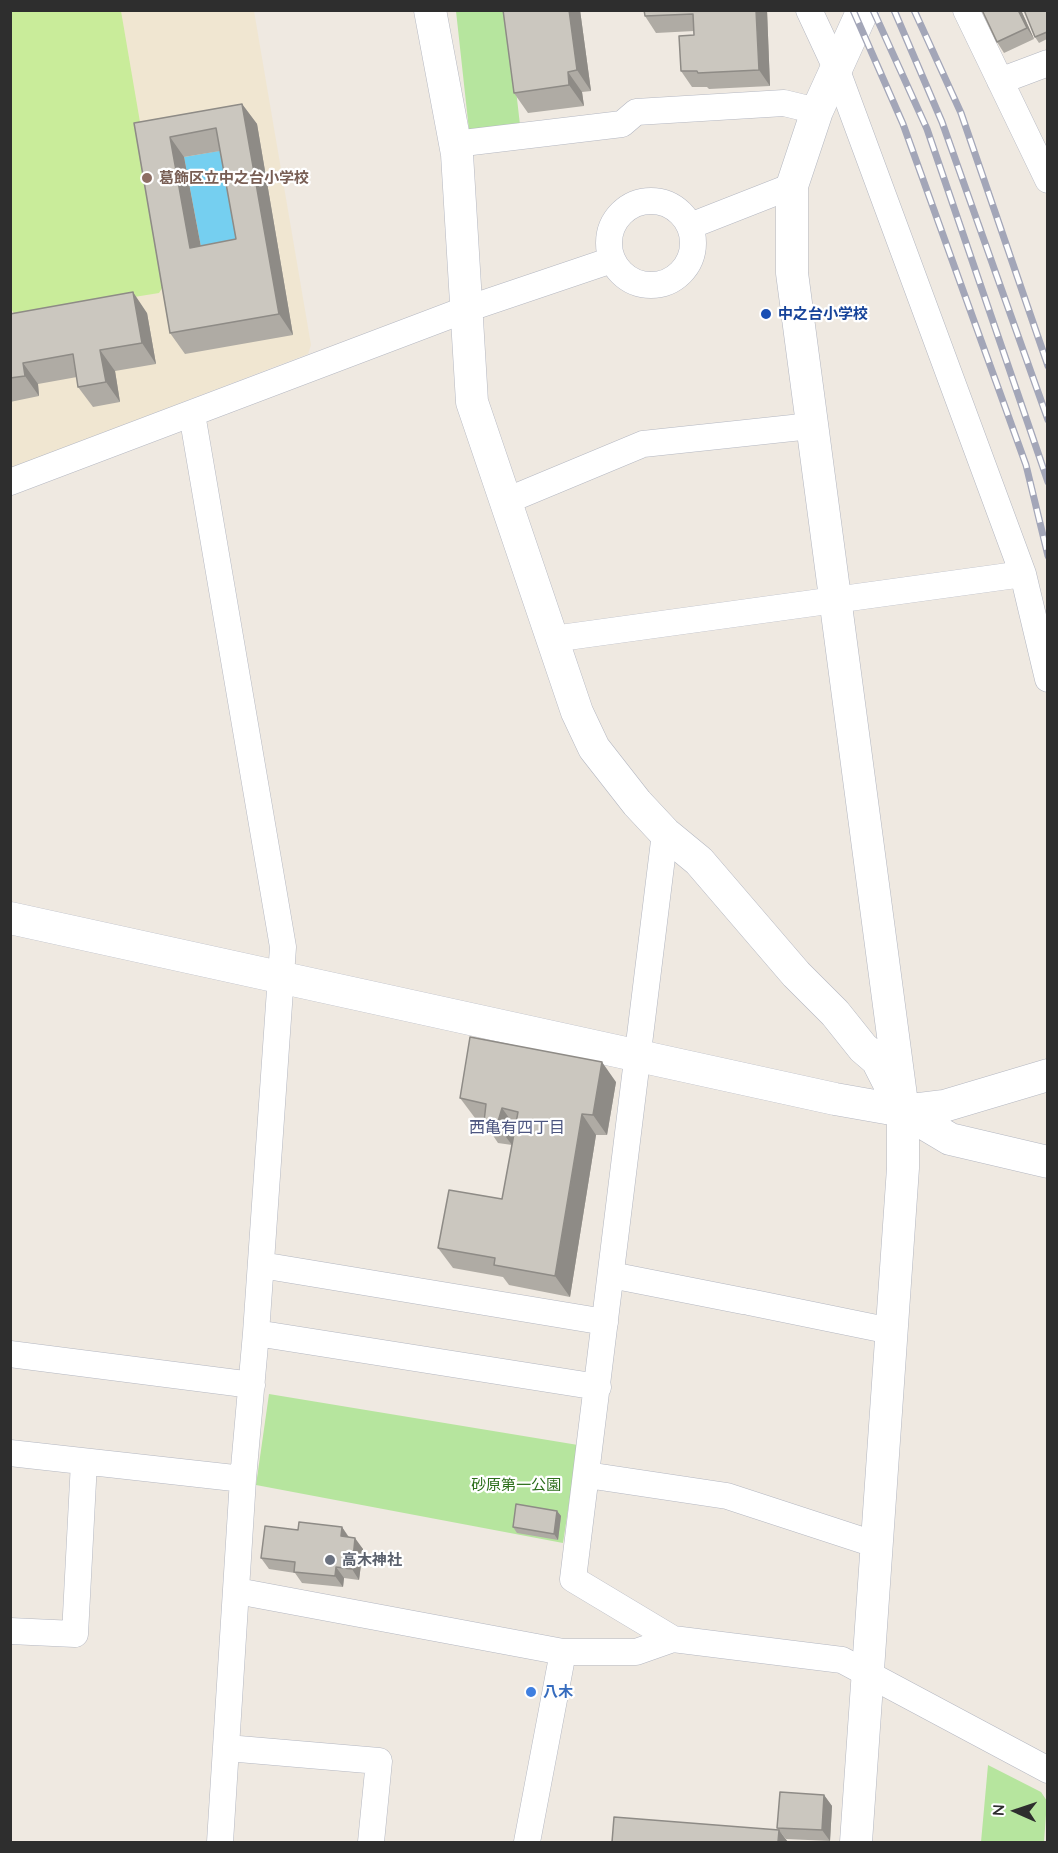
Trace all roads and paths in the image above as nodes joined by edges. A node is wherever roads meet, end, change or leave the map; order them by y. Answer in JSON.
{"nodes":[{"id":1,"x":430,"y":10,"type":"edge"},
{"id":2,"x":809,"y":10,"type":"edge"},
{"id":3,"x":863,"y":10,"type":"edge"},
{"id":4,"x":966,"y":10,"type":"edge"},
{"id":5,"x":1047,"y":63,"type":"edge"},
{"id":6,"x":836,"y":68,"type":"junction"},
{"id":7,"x":1000,"y":81,"type":"junction"},
{"id":8,"x":817,"y":111,"type":"junction"},
{"id":9,"x":455,"y":144,"type":"junction"},
{"id":10,"x":1047,"y":180,"type":"edge"},
{"id":11,"x":792,"y":186,"type":"junction"},
{"id":12,"x":690,"y":226,"type":"junction"},
{"id":13,"x":612,"y":260,"type":"junction"},
{"id":14,"x":467,"y":309,"type":"junction"},
{"id":15,"x":192,"y":414,"type":"junction"},
{"id":16,"x":811,"y":426,"type":"junction"},
{"id":17,"x":10,"y":482,"type":"edge"},
{"id":18,"x":506,"y":501,"type":"junction"},
{"id":19,"x":1023,"y":574,"type":"junction"},
{"id":20,"x":834,"y":601,"type":"junction"},
{"id":21,"x":553,"y":639,"type":"junction"},
{"id":22,"x":1047,"y":679,"type":"edge"},
{"id":23,"x":665,"y":833,"type":"junction"},
{"id":24,"x":10,"y":918,"type":"edge"},
{"id":25,"x":282,"y":978,"type":"junction"},
{"id":26,"x":638,"y":1054,"type":"junction"},
{"id":27,"x":1047,"y":1075,"type":"edge"},
{"id":28,"x":903,"y":1111,"type":"junction"},
{"id":29,"x":1047,"y":1162,"type":"edge"},
{"id":30,"x":261,"y":1265,"type":"junction"},
{"id":31,"x":611,"y":1275,"type":"junction"},
{"id":32,"x":605,"y":1322,"type":"junction"},
{"id":33,"x":891,"y":1331,"type":"junction"},
{"id":34,"x":256,"y":1333,"type":"junction"},
{"id":35,"x":10,"y":1354,"type":"edge"},
{"id":36,"x":252,"y":1385,"type":"junction"},
{"id":37,"x":598,"y":1387,"type":"junction"},
{"id":38,"x":10,"y":1453,"type":"edge"},
{"id":39,"x":84,"y":1462,"type":"junction"},
{"id":40,"x":587,"y":1475,"type":"junction"},
{"id":41,"x":243,"y":1479,"type":"junction"},
{"id":42,"x":877,"y":1545,"type":"junction"},
{"id":43,"x":237,"y":1591,"type":"junction"},
{"id":44,"x":10,"y":1631,"type":"edge"},
{"id":45,"x":673,"y":1639,"type":"junction"},
{"id":46,"x":563,"y":1652,"type":"junction"},
{"id":47,"x":867,"y":1672,"type":"junction"},
{"id":48,"x":227,"y":1748,"type":"junction"},
{"id":49,"x":1047,"y":1770,"type":"edge"},
{"id":50,"x":220,"y":1842,"type":"edge"},
{"id":51,"x":372,"y":1842,"type":"edge"},
{"id":52,"x":527,"y":1842,"type":"edge"},
{"id":53,"x":856,"y":1842,"type":"edge"}],
"edges":[{"from":1,"to":9,"type":"street"},
{"from":2,"to":6,"type":"street"},
{"from":3,"to":6,"type":"street"},
{"from":4,"to":7,"type":"street"},
{"from":5,"to":7,"type":"street"},
{"from":6,"to":8,"type":"street"},
{"from":6,"to":19,"type":"street"},
{"from":7,"to":10,"type":"street"},
{"from":8,"to":9,"type":"street"},
{"from":8,"to":11,"type":"street"},
{"from":9,"to":14,"type":"street"},
{"from":11,"to":12,"type":"street"},
{"from":11,"to":16,"type":"street"},
{"from":12,"to":13,"type":"street"},
{"from":12,"to":13,"type":"street"},
{"from":13,"to":14,"type":"street"},
{"from":14,"to":15,"type":"street"},
{"from":14,"to":18,"type":"street"},
{"from":15,"to":17,"type":"street"},
{"from":15,"to":25,"type":"street"},
{"from":16,"to":18,"type":"street"},
{"from":16,"to":20,"type":"street"},
{"from":18,"to":21,"type":"street"},
{"from":19,"to":20,"type":"street"},
{"from":19,"to":22,"type":"street"},
{"from":20,"to":21,"type":"street"},
{"from":20,"to":28,"type":"street"},
{"from":21,"to":23,"type":"street"},
{"from":23,"to":26,"type":"street"},
{"from":23,"to":28,"type":"street"},
{"from":24,"to":25,"type":"street"},
{"from":25,"to":26,"type":"street"},
{"from":25,"to":30,"type":"street"},
{"from":26,"to":28,"type":"street"},
{"from":26,"to":31,"type":"street"},
{"from":27,"to":28,"type":"street"},
{"from":28,"to":29,"type":"street"},
{"from":28,"to":33,"type":"street"},
{"from":30,"to":32,"type":"street"},
{"from":30,"to":34,"type":"street"},
{"from":31,"to":32,"type":"street"},
{"from":31,"to":33,"type":"street"},
{"from":32,"to":37,"type":"street"},
{"from":33,"to":42,"type":"street"},
{"from":34,"to":36,"type":"street"},
{"from":34,"to":37,"type":"street"},
{"from":35,"to":36,"type":"street"},
{"from":36,"to":41,"type":"street"},
{"from":37,"to":40,"type":"street"},
{"from":38,"to":39,"type":"street"},
{"from":39,"to":41,"type":"street"},
{"from":39,"to":44,"type":"street"},
{"from":40,"to":42,"type":"street"},
{"from":40,"to":45,"type":"street"},
{"from":41,"to":43,"type":"street"},
{"from":42,"to":47,"type":"street"},
{"from":43,"to":46,"type":"street"},
{"from":43,"to":48,"type":"street"},
{"from":45,"to":46,"type":"street"},
{"from":45,"to":47,"type":"street"},
{"from":46,"to":52,"type":"street"},
{"from":47,"to":49,"type":"street"},
{"from":47,"to":53,"type":"street"},
{"from":48,"to":50,"type":"street"},
{"from":48,"to":51,"type":"street"}]}
